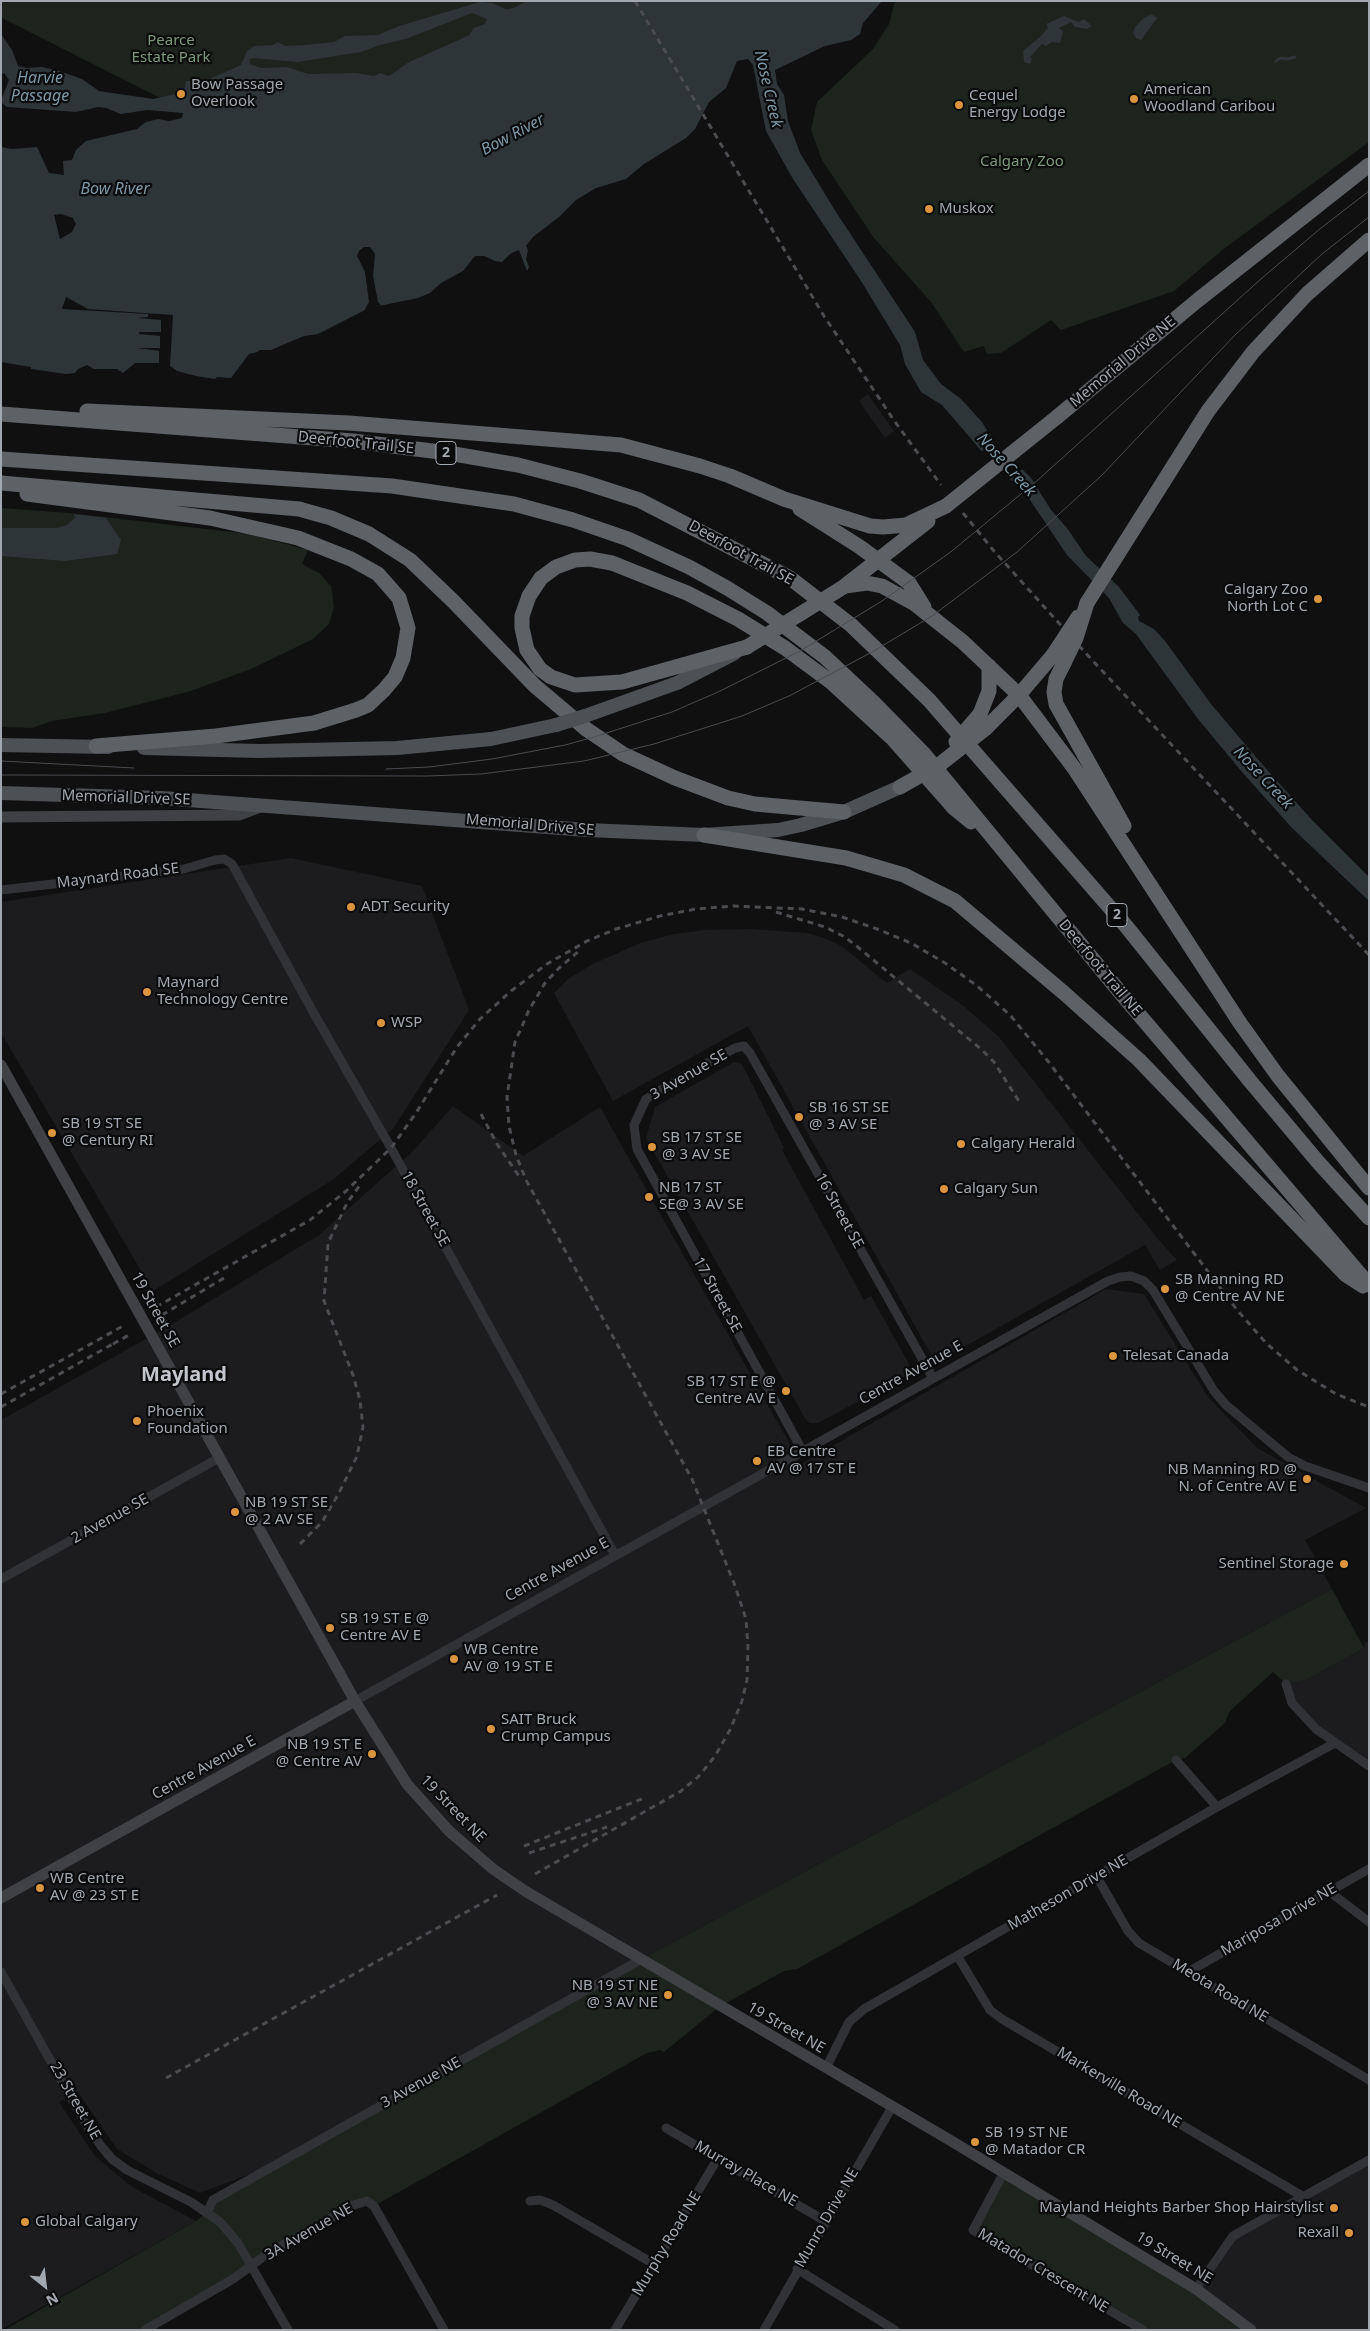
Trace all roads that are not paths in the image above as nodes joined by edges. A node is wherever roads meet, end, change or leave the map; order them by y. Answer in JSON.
{"nodes":[{"id":1,"x":1369,"y":165,"type":"edge"},
{"id":2,"x":1369,"y":240,"type":"edge"},
{"id":3,"x":1,"y":414,"type":"edge"},
{"id":4,"x":1,"y":459,"type":"edge"},
{"id":5,"x":1,"y":483,"type":"edge"},
{"id":6,"x":1,"y":490,"type":"edge"},
{"id":7,"x":784,"y":499,"type":"junction"},
{"id":8,"x":946,"y":506,"type":"junction"},
{"id":9,"x":879,"y":560,"type":"junction"},
{"id":10,"x":845,"y":586,"type":"junction"},
{"id":11,"x":926,"y":611,"type":"junction"},
{"id":12,"x":747,"y":647,"type":"junction"},
{"id":13,"x":1058,"y":659,"type":"junction"},
{"id":14,"x":989,"y":666,"type":"junction"},
{"id":15,"x":1019,"y":695,"type":"junction"},
{"id":16,"x":983,"y":721,"type":"junction"},
{"id":17,"x":1,"y":745,"type":"edge"},
{"id":18,"x":96,"y":746,"type":"junction"},
{"id":19,"x":900,"y":787,"type":"joint"},
{"id":20,"x":1,"y":793,"type":"edge"},
{"id":21,"x":265,"y":806,"type":"junction"},
{"id":22,"x":844,"y":812,"type":"junction"},
{"id":23,"x":1,"y":817,"type":"edge"},
{"id":24,"x":704,"y":836,"type":"junction"},
{"id":25,"x":993,"y":840,"type":"junction"},
{"id":26,"x":232,"y":864,"type":"joint"},
{"id":27,"x":1,"y":890,"type":"edge"},
{"id":28,"x":1194,"y":949,"type":"junction"},
{"id":29,"x":744,"y":1046,"type":"joint"},
{"id":30,"x":1,"y":1065,"type":"edge"},
{"id":31,"x":634,"y":1139,"type":"joint"},
{"id":32,"x":1369,"y":1188,"type":"edge"},
{"id":33,"x":1369,"y":1218,"type":"edge"},
{"id":34,"x":1369,"y":1285,"type":"edge"},
{"id":35,"x":1369,"y":1289,"type":"edge"},
{"id":36,"x":933,"y":1378,"type":"junction"},
{"id":37,"x":802,"y":1450,"type":"junction"},
{"id":38,"x":219,"y":1458,"type":"junction"},
{"id":39,"x":1369,"y":1488,"type":"edge"},
{"id":40,"x":615,"y":1556,"type":"junction"},
{"id":41,"x":1,"y":1579,"type":"edge"},
{"id":42,"x":1286,"y":1684,"type":"dead end"},
{"id":43,"x":355,"y":1701,"type":"junction"},
{"id":44,"x":1335,"y":1743,"type":"junction"},
{"id":45,"x":1176,"y":1760,"type":"dead end"},
{"id":46,"x":1369,"y":1766,"type":"edge"},
{"id":47,"x":1217,"y":1807,"type":"junction"},
{"id":48,"x":1369,"y":1869,"type":"edge"},
{"id":49,"x":1097,"y":1877,"type":"junction"},
{"id":50,"x":1330,"y":1892,"type":"junction"},
{"id":51,"x":1,"y":1898,"type":"edge"},
{"id":52,"x":1369,"y":1922,"type":"edge"},
{"id":53,"x":958,"y":1957,"type":"junction"},
{"id":54,"x":640,"y":1960,"type":"junction"},
{"id":55,"x":1,"y":1972,"type":"edge"},
{"id":56,"x":1188,"y":1972,"type":"junction"},
{"id":57,"x":826,"y":2068,"type":"junction"},
{"id":58,"x":1369,"y":2080,"type":"edge"},
{"id":59,"x":892,"y":2107,"type":"junction"},
{"id":60,"x":666,"y":2128,"type":"dead end"},
{"id":61,"x":718,"y":2158,"type":"junction"},
{"id":62,"x":1369,"y":2160,"type":"edge"},
{"id":63,"x":1003,"y":2174,"type":"junction"},
{"id":64,"x":1302,"y":2196,"type":"junction"},
{"id":65,"x":530,"y":2201,"type":"dead end"},
{"id":66,"x":208,"y":2212,"type":"junction"},
{"id":67,"x":825,"y":2221,"type":"junction"},
{"id":68,"x":654,"y":2264,"type":"junction"},
{"id":69,"x":252,"y":2266,"type":"junction"},
{"id":70,"x":797,"y":2269,"type":"junction"},
{"id":71,"x":1196,"y":2289,"type":"junction"},
{"id":72,"x":145,"y":2330,"type":"edge"},
{"id":73,"x":288,"y":2330,"type":"edge"},
{"id":74,"x":444,"y":2330,"type":"edge"},
{"id":75,"x":615,"y":2330,"type":"edge"},
{"id":76,"x":764,"y":2330,"type":"edge"},
{"id":77,"x":895,"y":2330,"type":"edge"},
{"id":78,"x":1143,"y":2330,"type":"edge"},
{"id":79,"x":1250,"y":2330,"type":"edge"}],
"edges":[{"from":1,"to":8,"type":"highway","name":"Memorial Drive NE","bridge":true},
{"from":2,"to":13,"type":"highway","bridge":true},
{"from":3,"to":7,"type":"highway"},
{"from":3,"to":33,"type":"highway","name":"Deerfoot Trail SE","number":"2"},
{"from":4,"to":25,"type":"highway","name":"Deerfoot Trail NE"},
{"from":5,"to":22,"type":"highway"},
{"from":6,"to":18,"type":"highway"},
{"from":7,"to":8,"type":"highway"},
{"from":7,"to":9,"type":"highway"},
{"from":8,"to":9,"type":"highway","name":"Memorial Drive NE"},
{"from":9,"to":10,"type":"highway"},
{"from":9,"to":11,"type":"highway"},
{"from":10,"to":11,"type":"highway"},
{"from":10,"to":12,"type":"highway","bridge":true},
{"from":11,"to":14,"type":"highway"},
{"from":12,"to":18,"type":"main road","bridge":true},
{"from":12,"to":25,"type":"highway"},
{"from":13,"to":15,"type":"highway"},
{"from":13,"to":28,"type":"highway"},
{"from":14,"to":15,"type":"highway"},
{"from":14,"to":16,"type":"highway"},
{"from":15,"to":16,"type":"highway","name":"Memorial Drive SE"},
{"from":15,"to":28,"type":"highway"},
{"from":16,"to":19,"type":"highway","name":"Memorial Drive SE","bridge":true},
{"from":17,"to":18,"type":"main road"},
{"from":19,"to":22,"type":"main road","name":"Memorial Drive SE"},
{"from":20,"to":21,"type":"main road","name":"Memorial Drive SE"},
{"from":21,"to":23,"type":"street"},
{"from":21,"to":24,"type":"main road","name":"Memorial Drive SE"},
{"from":22,"to":24,"type":"main road","name":"Memorial Drive SE"},
{"from":24,"to":35,"type":"highway"},
{"from":25,"to":34,"type":"highway","name":"Deerfoot Trail NE"},
{"from":26,"to":27,"type":"street","name":"Maynard Road SE"},
{"from":26,"to":40,"type":"street","name":"18 Street SE"},
{"from":28,"to":32,"type":"highway"},
{"from":29,"to":31,"type":"street","name":"3 Avenue SE"},
{"from":29,"to":36,"type":"street","name":"16 Street SE"},
{"from":30,"to":38,"type":"street","name":"19 Street SE"},
{"from":31,"to":37,"type":"street","name":"17 Street SE"},
{"from":36,"to":37,"type":"street","name":"Centre Avenue E"},
{"from":36,"to":39,"type":"street","name":"Centre Avenue E"},
{"from":37,"to":40,"type":"street","name":"Centre Avenue E"},
{"from":38,"to":41,"type":"street","name":"2 Avenue SE"},
{"from":38,"to":43,"type":"street","name":"19 Street SE"},
{"from":40,"to":43,"type":"street","name":"Centre Avenue E"},
{"from":42,"to":44,"type":"street"},
{"from":43,"to":51,"type":"street","name":"Centre Avenue E"},
{"from":43,"to":54,"type":"street","name":"19 Street NE"},
{"from":44,"to":46,"type":"street"},
{"from":44,"to":47,"type":"street","name":"Matheson Drive NE"},
{"from":45,"to":47,"type":"street"},
{"from":47,"to":49,"type":"street","name":"Matheson Drive NE"},
{"from":48,"to":50,"type":"street","name":"Mariposa Drive NE"},
{"from":49,"to":53,"type":"street","name":"Matheson Drive NE"},
{"from":49,"to":56,"type":"street","name":"Meota Road NE"},
{"from":50,"to":52,"type":"street"},
{"from":50,"to":56,"type":"street","name":"Mariposa Drive NE"},
{"from":53,"to":57,"type":"street","name":"Matheson Drive NE"},
{"from":53,"to":64,"type":"street","name":"Markerville Road NE"},
{"from":54,"to":57,"type":"street","name":"19 Street NE"},
{"from":54,"to":66,"type":"street","name":"3 Avenue NE"},
{"from":55,"to":66,"type":"street","name":"23 Street NE"},
{"from":56,"to":58,"type":"street","name":"Meota Road NE"},
{"from":57,"to":59,"type":"street","name":"19 Street NE"},
{"from":59,"to":63,"type":"street","name":"19 Street NE"},
{"from":59,"to":67,"type":"street","name":"Munro Drive NE"},
{"from":60,"to":61,"type":"street","name":"Murray Place NE"},
{"from":61,"to":67,"type":"street","name":"Murray Place NE"},
{"from":61,"to":68,"type":"street","name":"Murphy Road NE"},
{"from":62,"to":64,"type":"street"},
{"from":63,"to":71,"type":"street","name":"19 Street NE"},
{"from":63,"to":78,"type":"street","name":"Matador Crescent NE"},
{"from":64,"to":71,"type":"street"},
{"from":65,"to":68,"type":"street"},
{"from":66,"to":69,"type":"street","name":"23 Street NE"},
{"from":67,"to":70,"type":"street","name":"Munro Drive NE"},
{"from":68,"to":75,"type":"street","name":"Murphy Road NE"},
{"from":69,"to":72,"type":"street","name":"3A Avenue NE"},
{"from":69,"to":73,"type":"street","name":"23 Street NE"},
{"from":69,"to":74,"type":"street","name":"3A Avenue NE"},
{"from":70,"to":76,"type":"street","name":"Munro Drive NE"},
{"from":70,"to":77,"type":"street"},
{"from":71,"to":79,"type":"street","name":"19 Street NE"}]}
